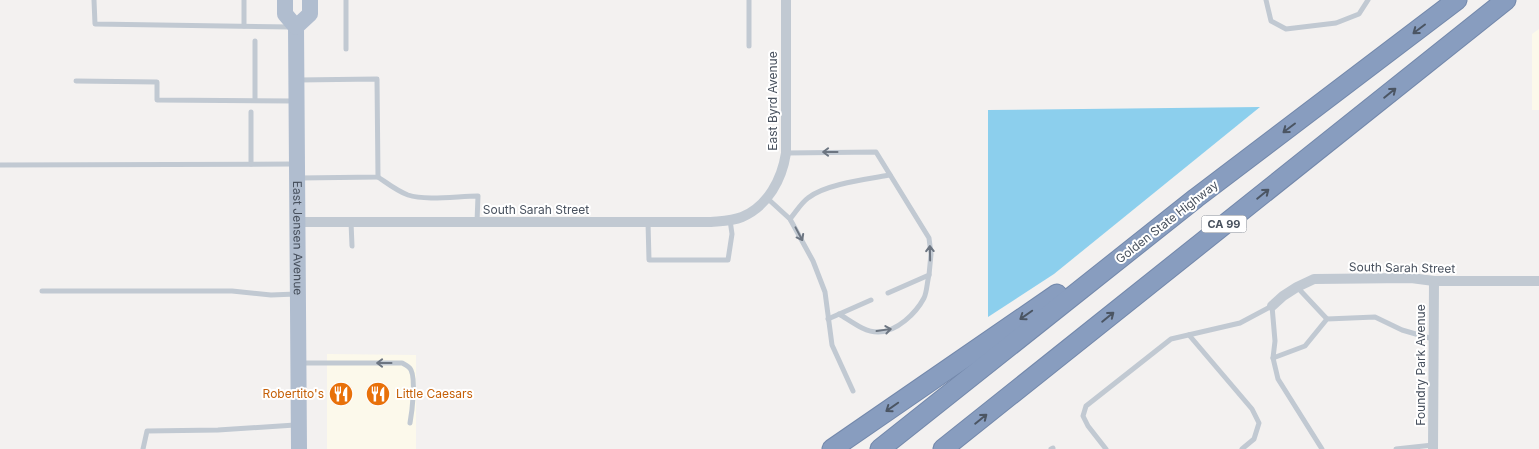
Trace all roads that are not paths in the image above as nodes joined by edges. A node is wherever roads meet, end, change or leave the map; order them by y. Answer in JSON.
{"nodes":[{"id":1,"x":94,"y":0,"type":"edge"},
{"id":2,"x":244,"y":0,"type":"edge"},
{"id":3,"x":285,"y":0,"type":"edge"},
{"id":4,"x":310,"y":0,"type":"edge"},
{"id":5,"x":346,"y":0,"type":"edge"},
{"id":6,"x":749,"y":0,"type":"edge"},
{"id":7,"x":786,"y":0,"type":"edge"},
{"id":8,"x":1266,"y":0,"type":"edge"},
{"id":9,"x":1368,"y":0,"type":"edge"},
{"id":10,"x":1457,"y":0,"type":"edge"},
{"id":11,"x":1506,"y":0,"type":"edge"},
{"id":12,"x":244,"y":26,"type":"junction"},
{"id":13,"x":296,"y":27,"type":"junction"},
{"id":14,"x":255,"y":41,"type":"dead end"},
{"id":15,"x":749,"y":46,"type":"dead end"},
{"id":16,"x":346,"y":49,"type":"dead end"},
{"id":17,"x":296,"y":80,"type":"junction"},
{"id":18,"x":76,"y":81,"type":"dead end"},
{"id":19,"x":255,"y":100,"type":"junction"},
{"id":20,"x":297,"y":101,"type":"junction"},
{"id":21,"x":251,"y":112,"type":"dead end"},
{"id":22,"x":786,"y":153,"type":"junction"},
{"id":23,"x":252,"y":164,"type":"junction"},
{"id":24,"x":0,"y":165,"type":"edge"},
{"id":25,"x":297,"y":171,"type":"junction"},
{"id":26,"x":890,"y":175,"type":"junction"},
{"id":27,"x":378,"y":177,"type":"junction"},
{"id":28,"x":767,"y":198,"type":"junction"},
{"id":29,"x":1196,"y":198,"type":"junction"},
{"id":30,"x":790,"y":219,"type":"junction"},
{"id":31,"x":730,"y":220,"type":"junction"},
{"id":32,"x":298,"y":222,"type":"junction"},
{"id":33,"x":352,"y":222,"type":"junction"},
{"id":34,"x":477,"y":222,"type":"junction"},
{"id":35,"x":648,"y":222,"type":"junction"},
{"id":36,"x":352,"y":246,"type":"dead end"},
{"id":37,"x":929,"y":275,"type":"junction"},
{"id":38,"x":1434,"y":281,"type":"junction"},
{"id":39,"x":1539,"y":281,"type":"edge"},
{"id":40,"x":1296,"y":287,"type":"junction"},
{"id":41,"x":42,"y":291,"type":"dead end"},
{"id":42,"x":888,"y":293,"type":"dead end"},
{"id":43,"x":298,"y":294,"type":"junction"},
{"id":44,"x":871,"y":300,"type":"dead end"},
{"id":45,"x":1272,"y":306,"type":"junction"},
{"id":46,"x":839,"y":314,"type":"junction"},
{"id":47,"x":828,"y":319,"type":"junction"},
{"id":48,"x":1327,"y":320,"type":"junction"},
{"id":49,"x":1189,"y":335,"type":"junction"},
{"id":50,"x":1433,"y":339,"type":"junction"},
{"id":51,"x":1273,"y":358,"type":"junction"},
{"id":52,"x":298,"y":363,"type":"junction"},
{"id":53,"x":853,"y":391,"type":"dead end"},
{"id":54,"x":410,"y":423,"type":"dead end"},
{"id":55,"x":299,"y":425,"type":"junction"},
{"id":56,"x":1433,"y":447,"type":"edge"},
{"id":57,"x":143,"y":449,"type":"edge"},
{"id":58,"x":299,"y":449,"type":"edge"},
{"id":59,"x":832,"y":449,"type":"edge"},
{"id":60,"x":880,"y":449,"type":"edge"},
{"id":61,"x":943,"y":449,"type":"edge"},
{"id":62,"x":1106,"y":449,"type":"edge"},
{"id":63,"x":1242,"y":449,"type":"edge"},
{"id":64,"x":1322,"y":449,"type":"edge"},
{"id":65,"x":1396,"y":449,"type":"edge"}],
"edges":[{"from":1,"to":12,"type":"lane"},
{"from":2,"to":12,"type":"lane"},
{"from":3,"to":13,"type":"main road","name":"East Jensen Avenue"},
{"from":4,"to":13,"type":"main road"},
{"from":5,"to":16,"type":"lane"},
{"from":6,"to":15,"type":"lane"},
{"from":7,"to":22,"type":"street","name":"East Byrd Avenue"},
{"from":8,"to":9,"type":"lane"},
{"from":10,"to":29,"type":"highway","name":"Golden State Highway","number":"CA 99","one_way":true},
{"from":61,"to":11,"type":"highway","number":"CA 99","one_way":true},
{"from":12,"to":13,"type":"lane"},
{"from":13,"to":17,"type":"main road","name":"East Jensen Avenue"},
{"from":14,"to":19,"type":"lane"},
{"from":17,"to":20,"type":"main road","name":"East Jensen Avenue"},
{"from":17,"to":27,"type":"lane"},
{"from":18,"to":19,"type":"lane"},
{"from":19,"to":20,"type":"lane"},
{"from":20,"to":25,"type":"main road","name":"East Jensen Avenue"},
{"from":21,"to":23,"type":"lane"},
{"from":26,"to":22,"type":"lane","one_way":true},
{"from":22,"to":28,"type":"street","name":"East Byrd Avenue"},
{"from":23,"to":24,"type":"lane"},
{"from":23,"to":25,"type":"lane"},
{"from":25,"to":27,"type":"lane"},
{"from":25,"to":32,"type":"main road","name":"East Jensen Avenue"},
{"from":26,"to":30,"type":"lane"},
{"from":37,"to":26,"type":"lane","one_way":true},
{"from":27,"to":34,"type":"lane"},
{"from":28,"to":30,"type":"lane"},
{"from":28,"to":31,"type":"street","name":"South Sarah Street"},
{"from":29,"to":59,"type":"highway","one_way":true},
{"from":29,"to":60,"type":"highway","name":"Golden State Highway","number":"CA 99"},
{"from":30,"to":47,"type":"lane","one_way":true},
{"from":31,"to":35,"type":"street","name":"South Sarah Street"},
{"from":31,"to":35,"type":"lane"},
{"from":32,"to":33,"type":"street","name":"South Sarah Street"},
{"from":32,"to":43,"type":"main road","name":"East Jensen Avenue"},
{"from":33,"to":34,"type":"street","name":"South Sarah Street"},
{"from":33,"to":36,"type":"lane"},
{"from":34,"to":35,"type":"street","name":"South Sarah Street"},
{"from":37,"to":42,"type":"lane"},
{"from":46,"to":37,"type":"lane","one_way":true},
{"from":38,"to":39,"type":"street","name":"South Sarah Street"},
{"from":38,"to":40,"type":"street","name":"South Sarah Street"},
{"from":38,"to":50,"type":"street","name":"Foundry Park Avenue"},
{"from":40,"to":45,"type":"street","name":"South Sarah Street"},
{"from":40,"to":48,"type":"lane"},
{"from":41,"to":43,"type":"lane"},
{"from":43,"to":52,"type":"main road","name":"East Jensen Avenue"},
{"from":44,"to":46,"type":"lane"},
{"from":45,"to":49,"type":"lane"},
{"from":45,"to":51,"type":"lane"},
{"from":46,"to":47,"type":"lane"},
{"from":47,"to":53,"type":"lane"},
{"from":48,"to":50,"type":"lane"},
{"from":48,"to":51,"type":"lane"},
{"from":49,"to":62,"type":"lane"},
{"from":49,"to":63,"type":"lane"},
{"from":50,"to":56,"type":"street","name":"Foundry Park Avenue"},
{"from":51,"to":64,"type":"lane"},
{"from":54,"to":52,"type":"lane","one_way":true},
{"from":52,"to":55,"type":"main road","name":"East Jensen Avenue"},
{"from":55,"to":57,"type":"lane"},
{"from":55,"to":58,"type":"main road","name":"East Jensen Avenue"},
{"from":56,"to":65,"type":"lane"}]}
